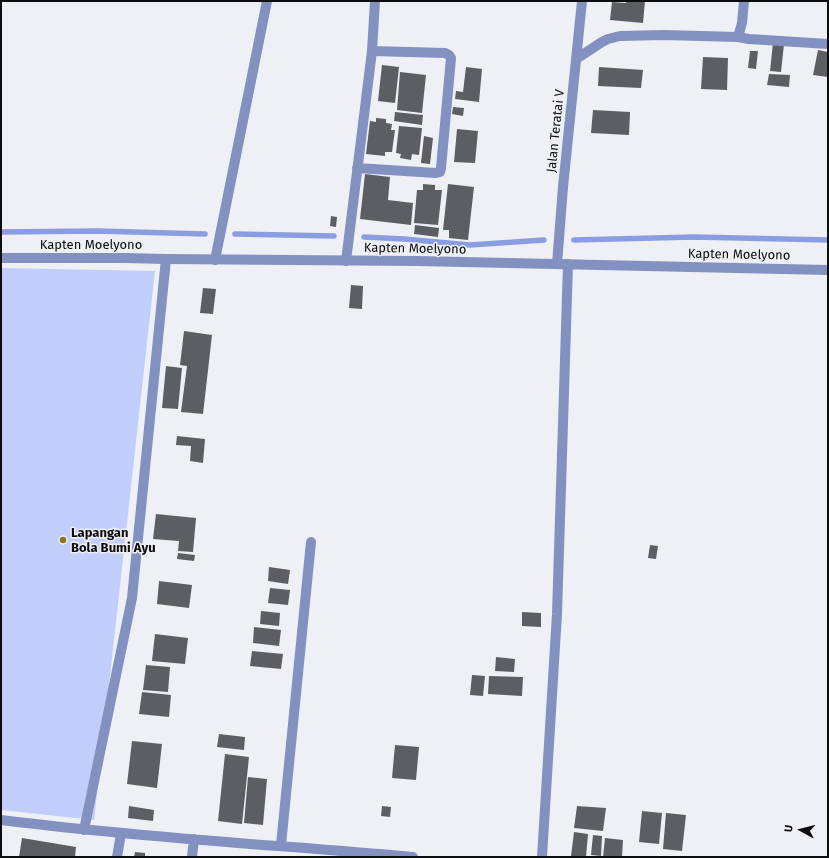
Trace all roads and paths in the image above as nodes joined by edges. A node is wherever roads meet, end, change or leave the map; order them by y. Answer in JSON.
{"nodes":[{"id":1,"x":267,"y":1,"type":"edge"},
{"id":2,"x":375,"y":1,"type":"edge"},
{"id":3,"x":582,"y":1,"type":"edge"},
{"id":4,"x":744,"y":1,"type":"edge"},
{"id":5,"x":738,"y":37,"type":"junction"},
{"id":6,"x":828,"y":44,"type":"edge"},
{"id":7,"x":372,"y":51,"type":"junction"},
{"id":8,"x":576,"y":59,"type":"junction"},
{"id":9,"x":357,"y":168,"type":"junction"},
{"id":10,"x":1,"y":258,"type":"edge"},
{"id":11,"x":166,"y":259,"type":"junction"},
{"id":12,"x":215,"y":260,"type":"junction"},
{"id":13,"x":346,"y":261,"type":"junction"},
{"id":14,"x":562,"y":264,"type":"junction"},
{"id":15,"x":828,"y":270,"type":"edge"},
{"id":16,"x":311,"y":542,"type":"dead end"},
{"id":17,"x":1,"y":820,"type":"edge"},
{"id":18,"x":84,"y":830,"type":"junction"},
{"id":19,"x":121,"y":834,"type":"junction"},
{"id":20,"x":194,"y":839,"type":"junction"},
{"id":21,"x":281,"y":845,"type":"junction"},
{"id":22,"x":117,"y":857,"type":"edge"},
{"id":23,"x":192,"y":857,"type":"edge"},
{"id":24,"x":413,"y":857,"type":"edge"},
{"id":25,"x":542,"y":857,"type":"edge"}],
"edges":[{"from":1,"to":12,"type":"street"},
{"from":2,"to":7,"type":"street"},
{"from":3,"to":8,"type":"street","name":"Jalan Teratai V"},
{"from":4,"to":5,"type":"street"},
{"from":5,"to":6,"type":"street"},
{"from":5,"to":8,"type":"street"},
{"from":7,"to":9,"type":"street"},
{"from":7,"to":9,"type":"street"},
{"from":8,"to":14,"type":"street","name":"Jalan Teratai V"},
{"from":9,"to":13,"type":"street"},
{"from":10,"to":11,"type":"street","name":"Kapten Moelyono"},
{"from":11,"to":12,"type":"street","name":"Kapten Moelyono"},
{"from":11,"to":18,"type":"street"},
{"from":12,"to":13,"type":"street","name":"Kapten Moelyono"},
{"from":13,"to":14,"type":"street","name":"Kapten Moelyono"},
{"from":14,"to":15,"type":"street","name":"Kapten Moelyono"},
{"from":14,"to":25,"type":"street","name":"Jalan Teratai V"},
{"from":16,"to":21,"type":"street"},
{"from":17,"to":18,"type":"street"},
{"from":18,"to":19,"type":"street"},
{"from":19,"to":20,"type":"street"},
{"from":19,"to":22,"type":"street"},
{"from":20,"to":21,"type":"street"},
{"from":20,"to":23,"type":"street"},
{"from":21,"to":24,"type":"street"}]}
